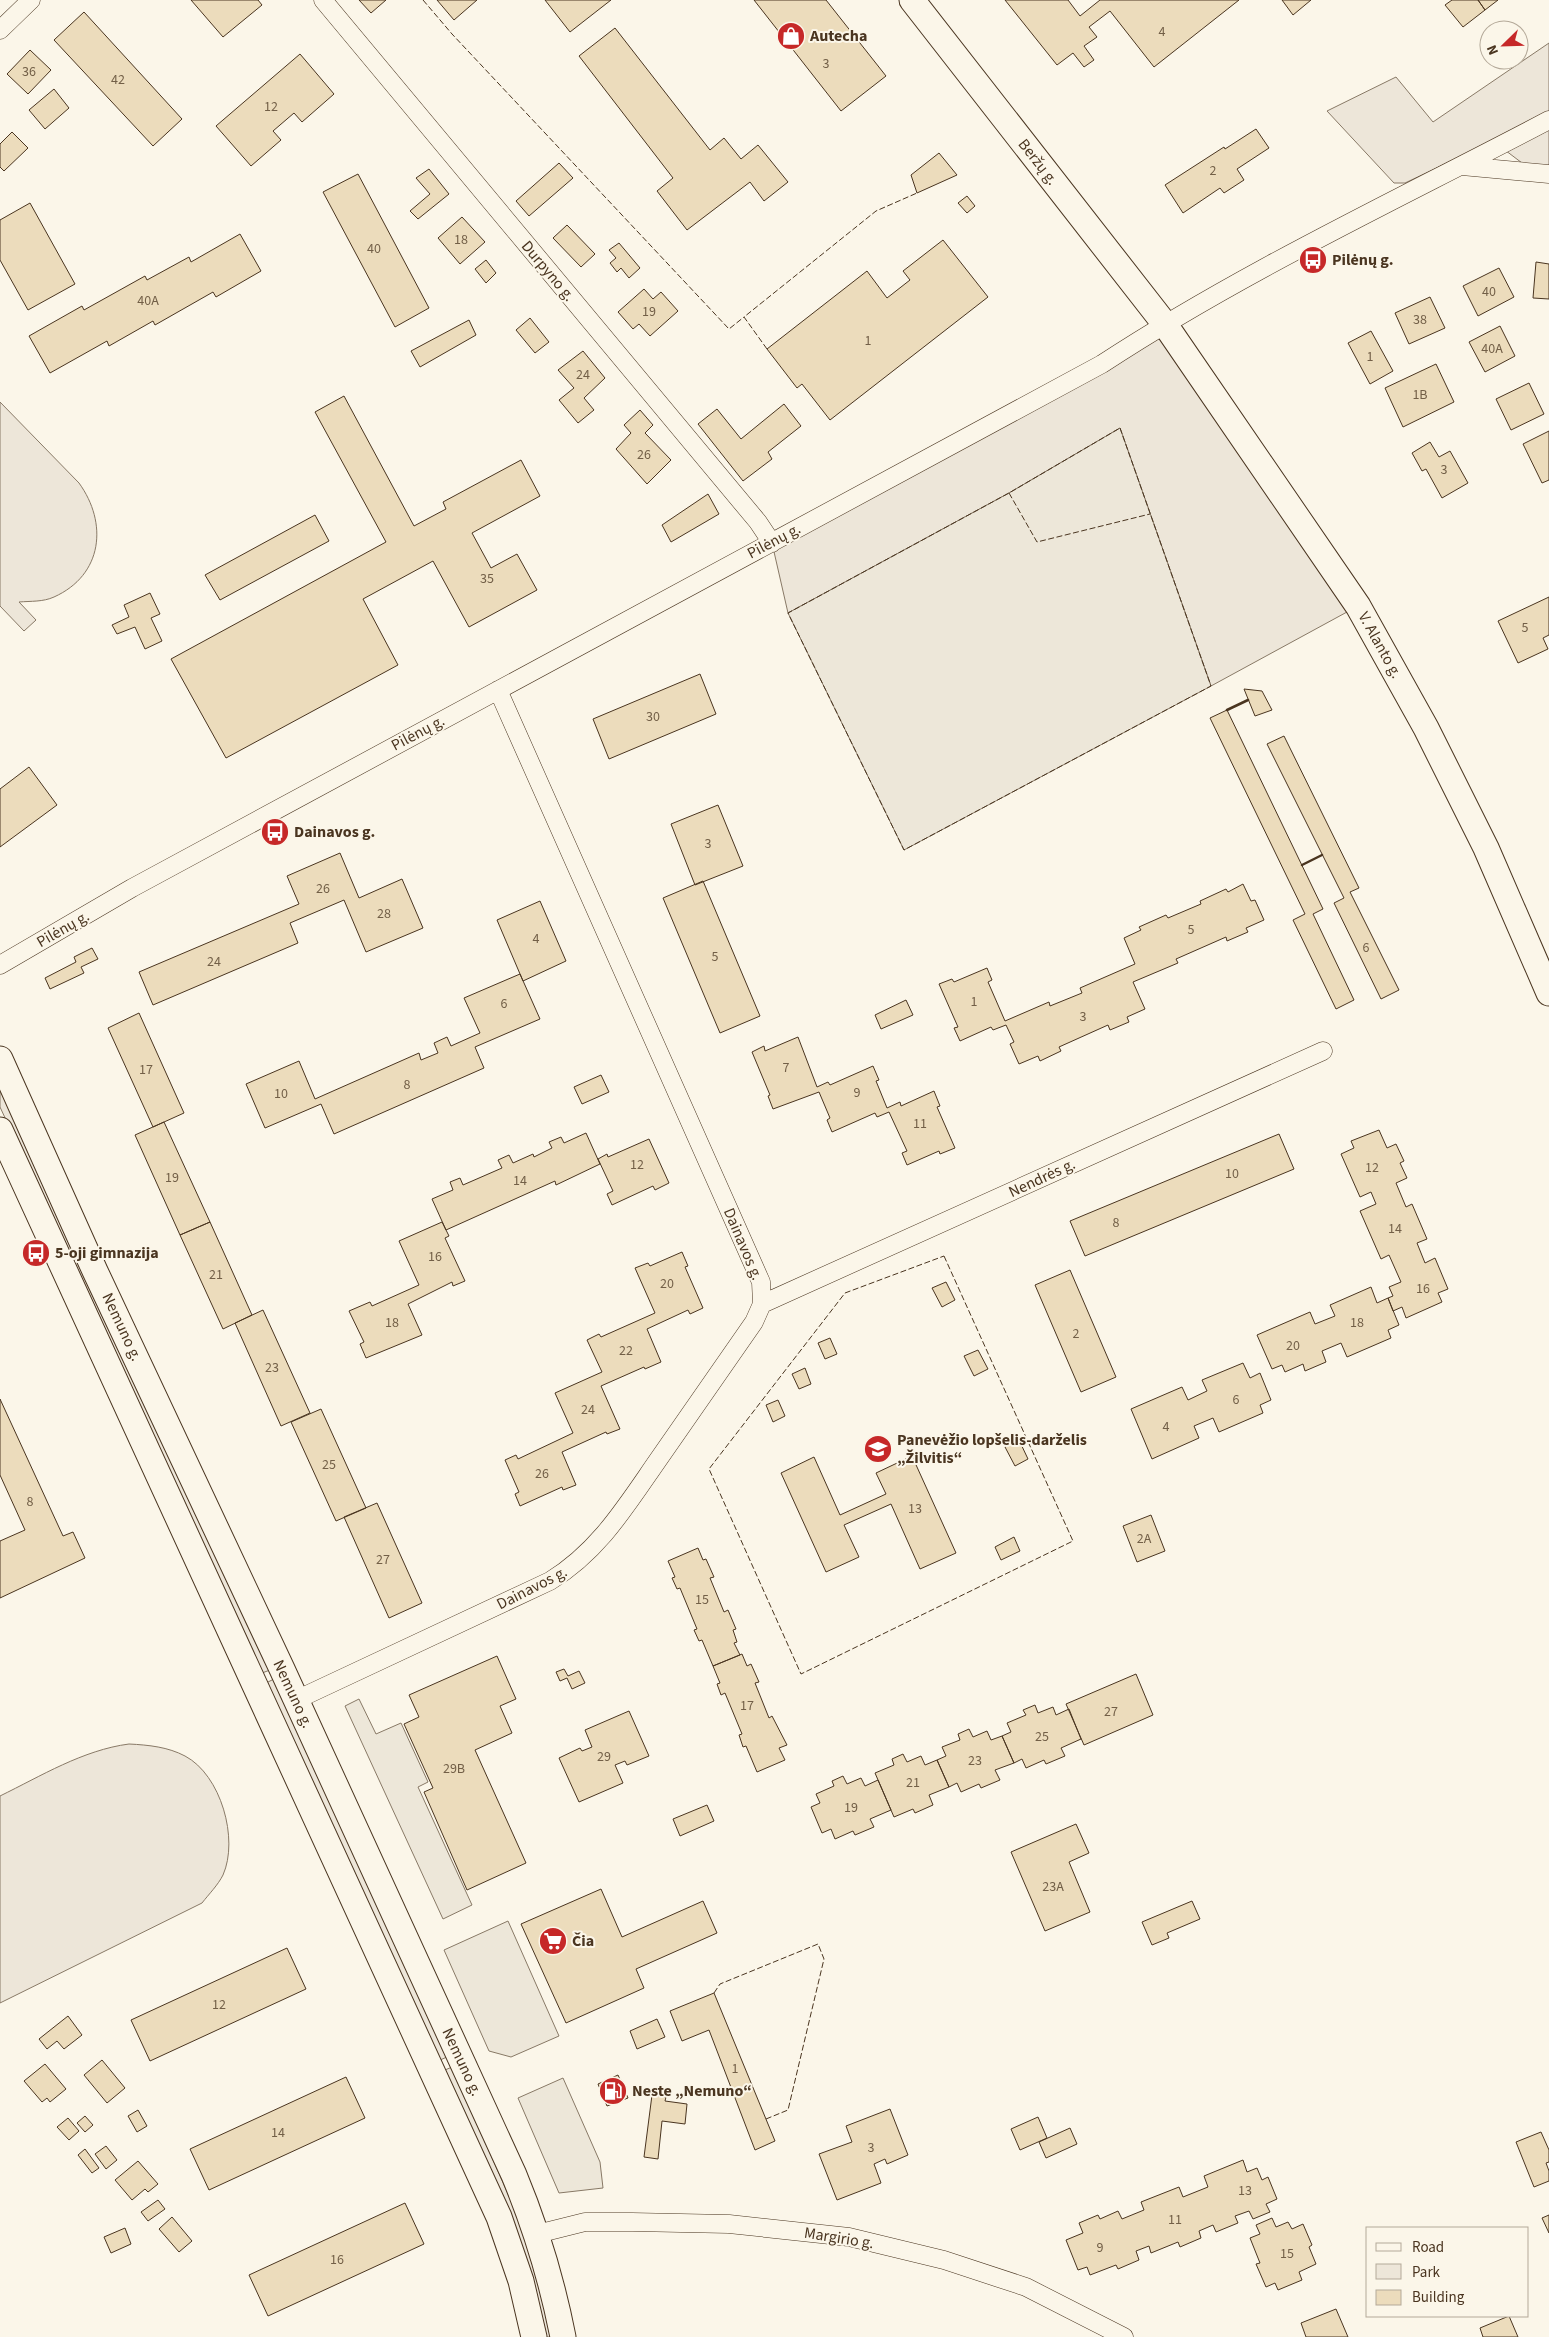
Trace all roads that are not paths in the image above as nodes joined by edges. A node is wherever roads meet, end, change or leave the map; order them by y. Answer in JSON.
{"nodes":[{"id":1,"x":31,"y":0,"type":"edge"},
{"id":2,"x":323,"y":0,"type":"edge"},
{"id":3,"x":912,"y":0,"type":"edge"},
{"id":4,"x":0,"y":30,"type":"edge"},
{"id":5,"x":1549,"y":120,"type":"edge"},
{"id":6,"x":1462,"y":166,"type":"junction"},
{"id":7,"x":1549,"y":174,"type":"edge"},
{"id":8,"x":1164,"y":324,"type":"junction"},
{"id":9,"x":772,"y":543,"type":"junction"},
{"id":10,"x":498,"y":690,"type":"junction"},
{"id":11,"x":0,"y":965,"type":"edge"},
{"id":12,"x":1549,"y":993,"type":"edge"},
{"id":13,"x":1323,"y":1051,"type":"dead end"},
{"id":14,"x":0,"y":1059,"type":"edge"},
{"id":15,"x":0,"y":1130,"type":"edge"},
{"id":16,"x":762,"y":1304,"type":"junction"},
{"id":17,"x":296,"y":1700,"type":"junction"},
{"id":18,"x":538,"y":2234,"type":"junction"},
{"id":19,"x":534,"y":2337,"type":"edge"},
{"id":20,"x":563,"y":2337,"type":"edge"},
{"id":21,"x":1124,"y":2337,"type":"edge"}],
"edges":[{"from":1,"to":4,"type":"street"},
{"from":2,"to":9,"type":"street","name":"Durpyno g."},
{"from":3,"to":8,"type":"main road","name":"Beržų g."},
{"from":5,"to":6,"type":"street","name":"Pilėnų g."},
{"from":6,"to":7,"type":"street"},
{"from":6,"to":8,"type":"street","name":"Pilėnų g."},
{"from":8,"to":9,"type":"street","name":"Pilėnų g."},
{"from":8,"to":12,"type":"main road","name":"V. Alanto g."},
{"from":9,"to":10,"type":"street","name":"Pilėnų g."},
{"from":10,"to":11,"type":"street","name":"Pilėnų g."},
{"from":10,"to":16,"type":"street","name":"Dainavos g."},
{"from":13,"to":16,"type":"street","name":"Nendrės g."},
{"from":14,"to":17,"type":"main road","name":"Nemuno g."},
{"from":15,"to":19,"type":"main road","name":"Nemuno g."},
{"from":16,"to":17,"type":"street","name":"Dainavos g."},
{"from":17,"to":18,"type":"main road","name":"Nemuno g."},
{"from":18,"to":20,"type":"main road","name":"Nemuno g."},
{"from":18,"to":21,"type":"street","name":"Margirio g."}]}
